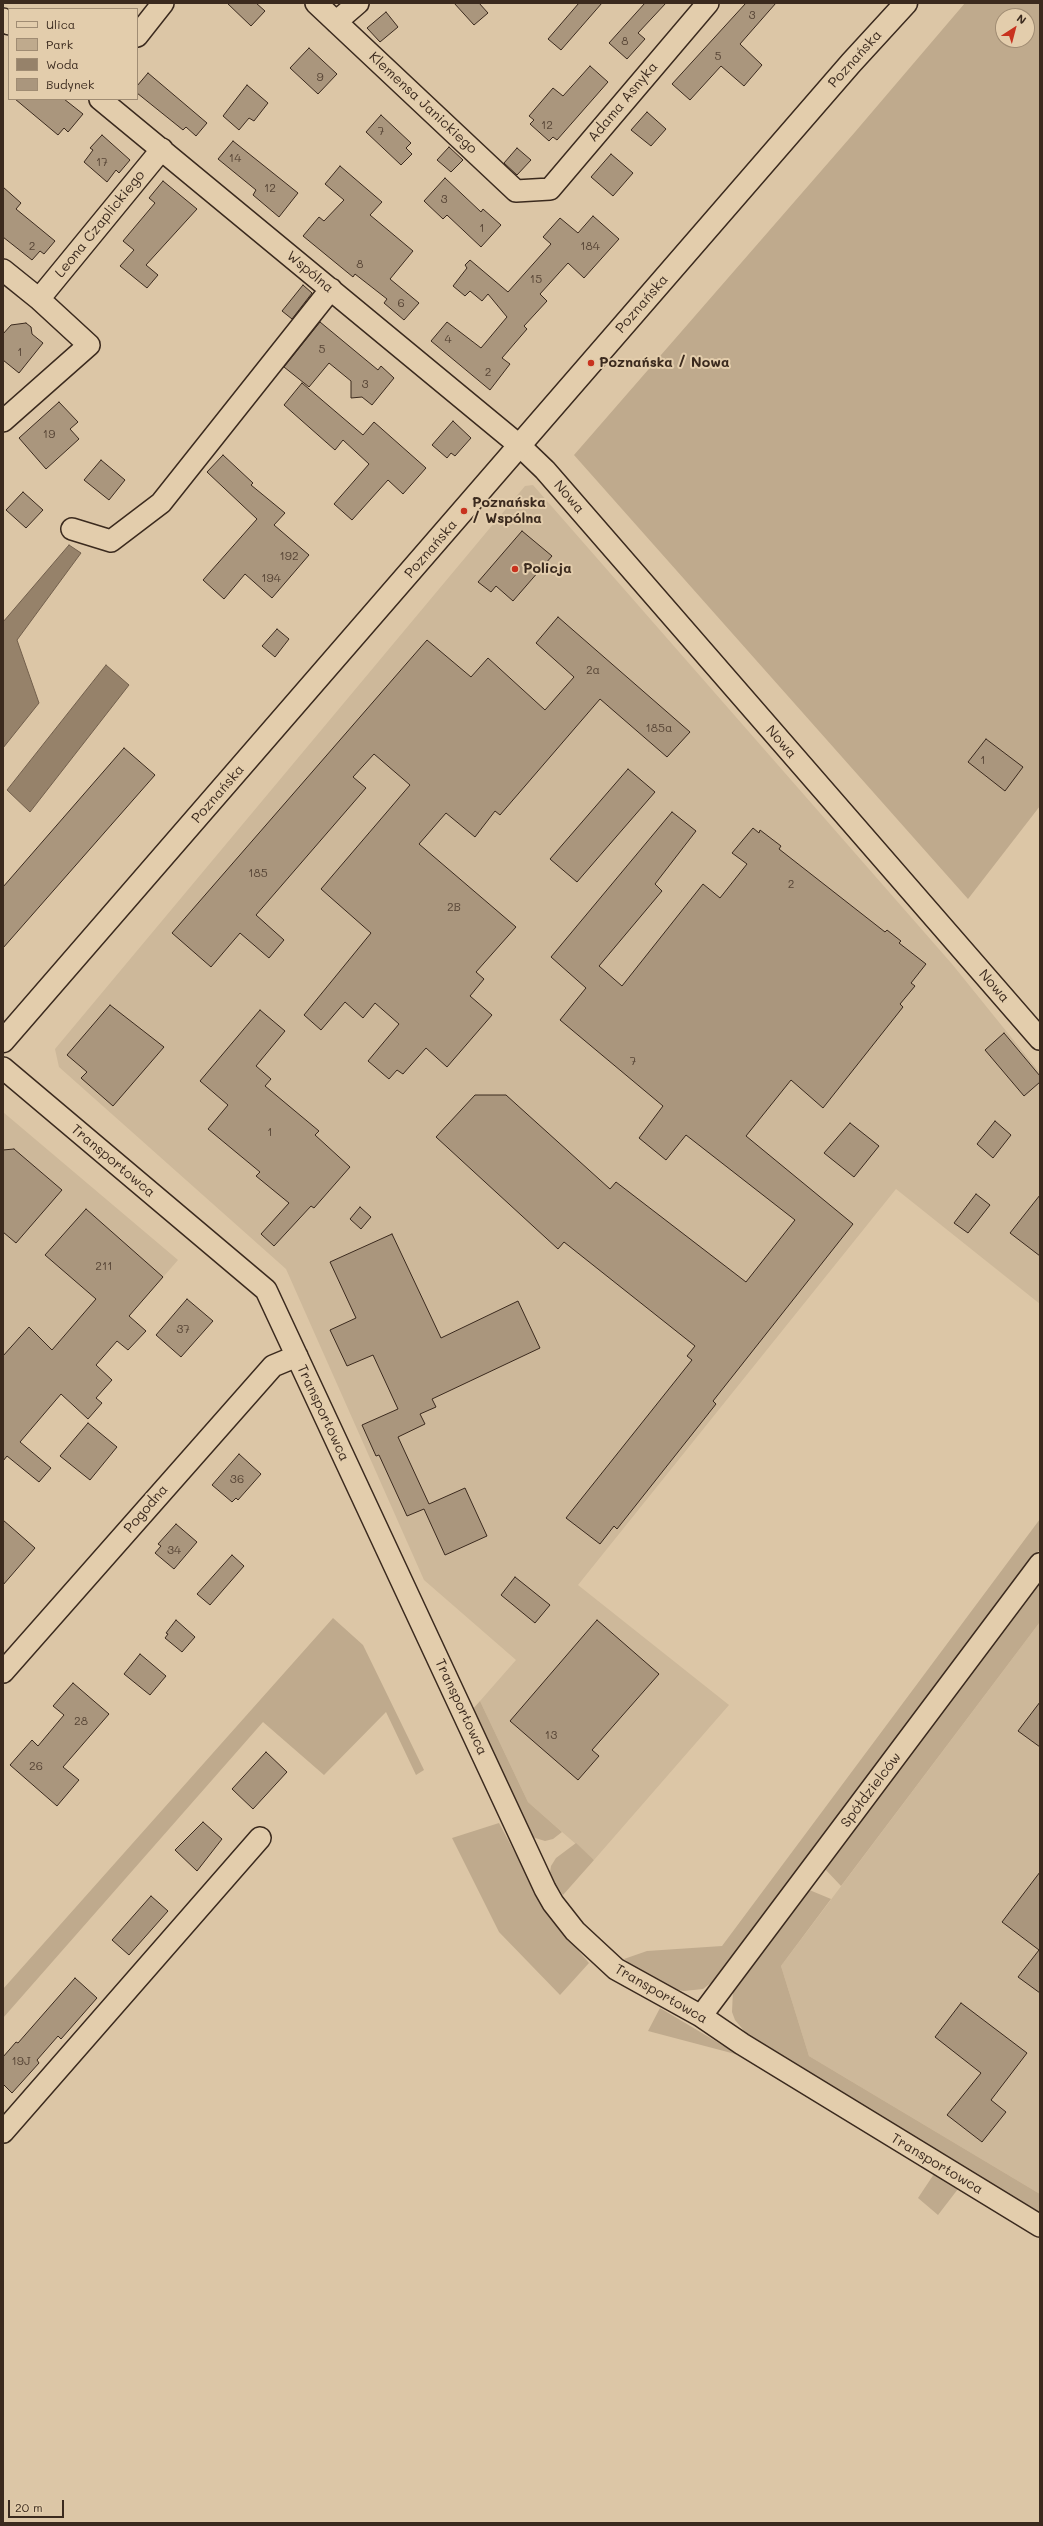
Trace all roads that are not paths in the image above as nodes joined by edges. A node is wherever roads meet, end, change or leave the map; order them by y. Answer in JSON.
{"nodes":[{"id":1,"x":163,"y":3,"type":"edge"},
{"id":2,"x":316,"y":3,"type":"edge"},
{"id":3,"x":358,"y":3,"type":"edge"},
{"id":4,"x":708,"y":3,"type":"edge"},
{"id":5,"x":896,"y":6,"type":"edge"},
{"id":6,"x":336,"y":22,"type":"junction"},
{"id":7,"x":138,"y":35,"type":"edge"},
{"id":8,"x":101,"y":100,"type":"edge"},
{"id":9,"x":162,"y":149,"type":"junction"},
{"id":10,"x":533,"y":190,"type":"joint"},
{"id":11,"x":3,"y":270,"type":"edge"},
{"id":12,"x":331,"y":290,"type":"junction"},
{"id":13,"x":39,"y":299,"type":"junction"},
{"id":14,"x":3,"y":421,"type":"edge"},
{"id":15,"x":520,"y":446,"type":"junction"},
{"id":16,"x":72,"y":529,"type":"dead end"},
{"id":17,"x":1040,"y":1039,"type":"edge"},
{"id":18,"x":3,"y":1041,"type":"edge"},
{"id":19,"x":3,"y":1068,"type":"edge"},
{"id":20,"x":297,"y":1356,"type":"junction"},
{"id":21,"x":1040,"y":1564,"type":"edge"},
{"id":22,"x":3,"y":1672,"type":"edge"},
{"id":23,"x":260,"y":1838,"type":"dead end"},
{"id":24,"x":701,"y":2016,"type":"junction"},
{"id":25,"x":3,"y":2132,"type":"edge"},
{"id":26,"x":1040,"y":2226,"type":"edge"}],
"edges":[{"from":1,"to":7,"type":"street"},
{"from":2,"to":6,"type":"street","name":"Klemensa Janickiego"},
{"from":3,"to":6,"type":"street"},
{"from":4,"to":10,"type":"street","name":"Adama Asnyka"},
{"from":5,"to":15,"type":"main road","name":"Poznańska"},
{"from":6,"to":10,"type":"street","name":"Klemensa Janickiego"},
{"from":8,"to":9,"type":"street","name":"Wspólna"},
{"from":9,"to":12,"type":"street","name":"Wspólna"},
{"from":9,"to":13,"type":"street","name":"Leona Czaplickiego"},
{"from":11,"to":13,"type":"street"},
{"from":12,"to":15,"type":"street","name":"Wspólna"},
{"from":12,"to":16,"type":"street"},
{"from":13,"to":14,"type":"street"},
{"from":15,"to":17,"type":"street","name":"Nowa"},
{"from":15,"to":18,"type":"main road","name":"Poznańska"},
{"from":19,"to":20,"type":"street","name":"Transportowca"},
{"from":20,"to":22,"type":"street","name":"Pogodna"},
{"from":20,"to":24,"type":"street","name":"Transportowca"},
{"from":21,"to":24,"type":"street","name":"Spółdzielców"},
{"from":23,"to":25,"type":"street"},
{"from":24,"to":26,"type":"street","name":"Transportowca"}]}
